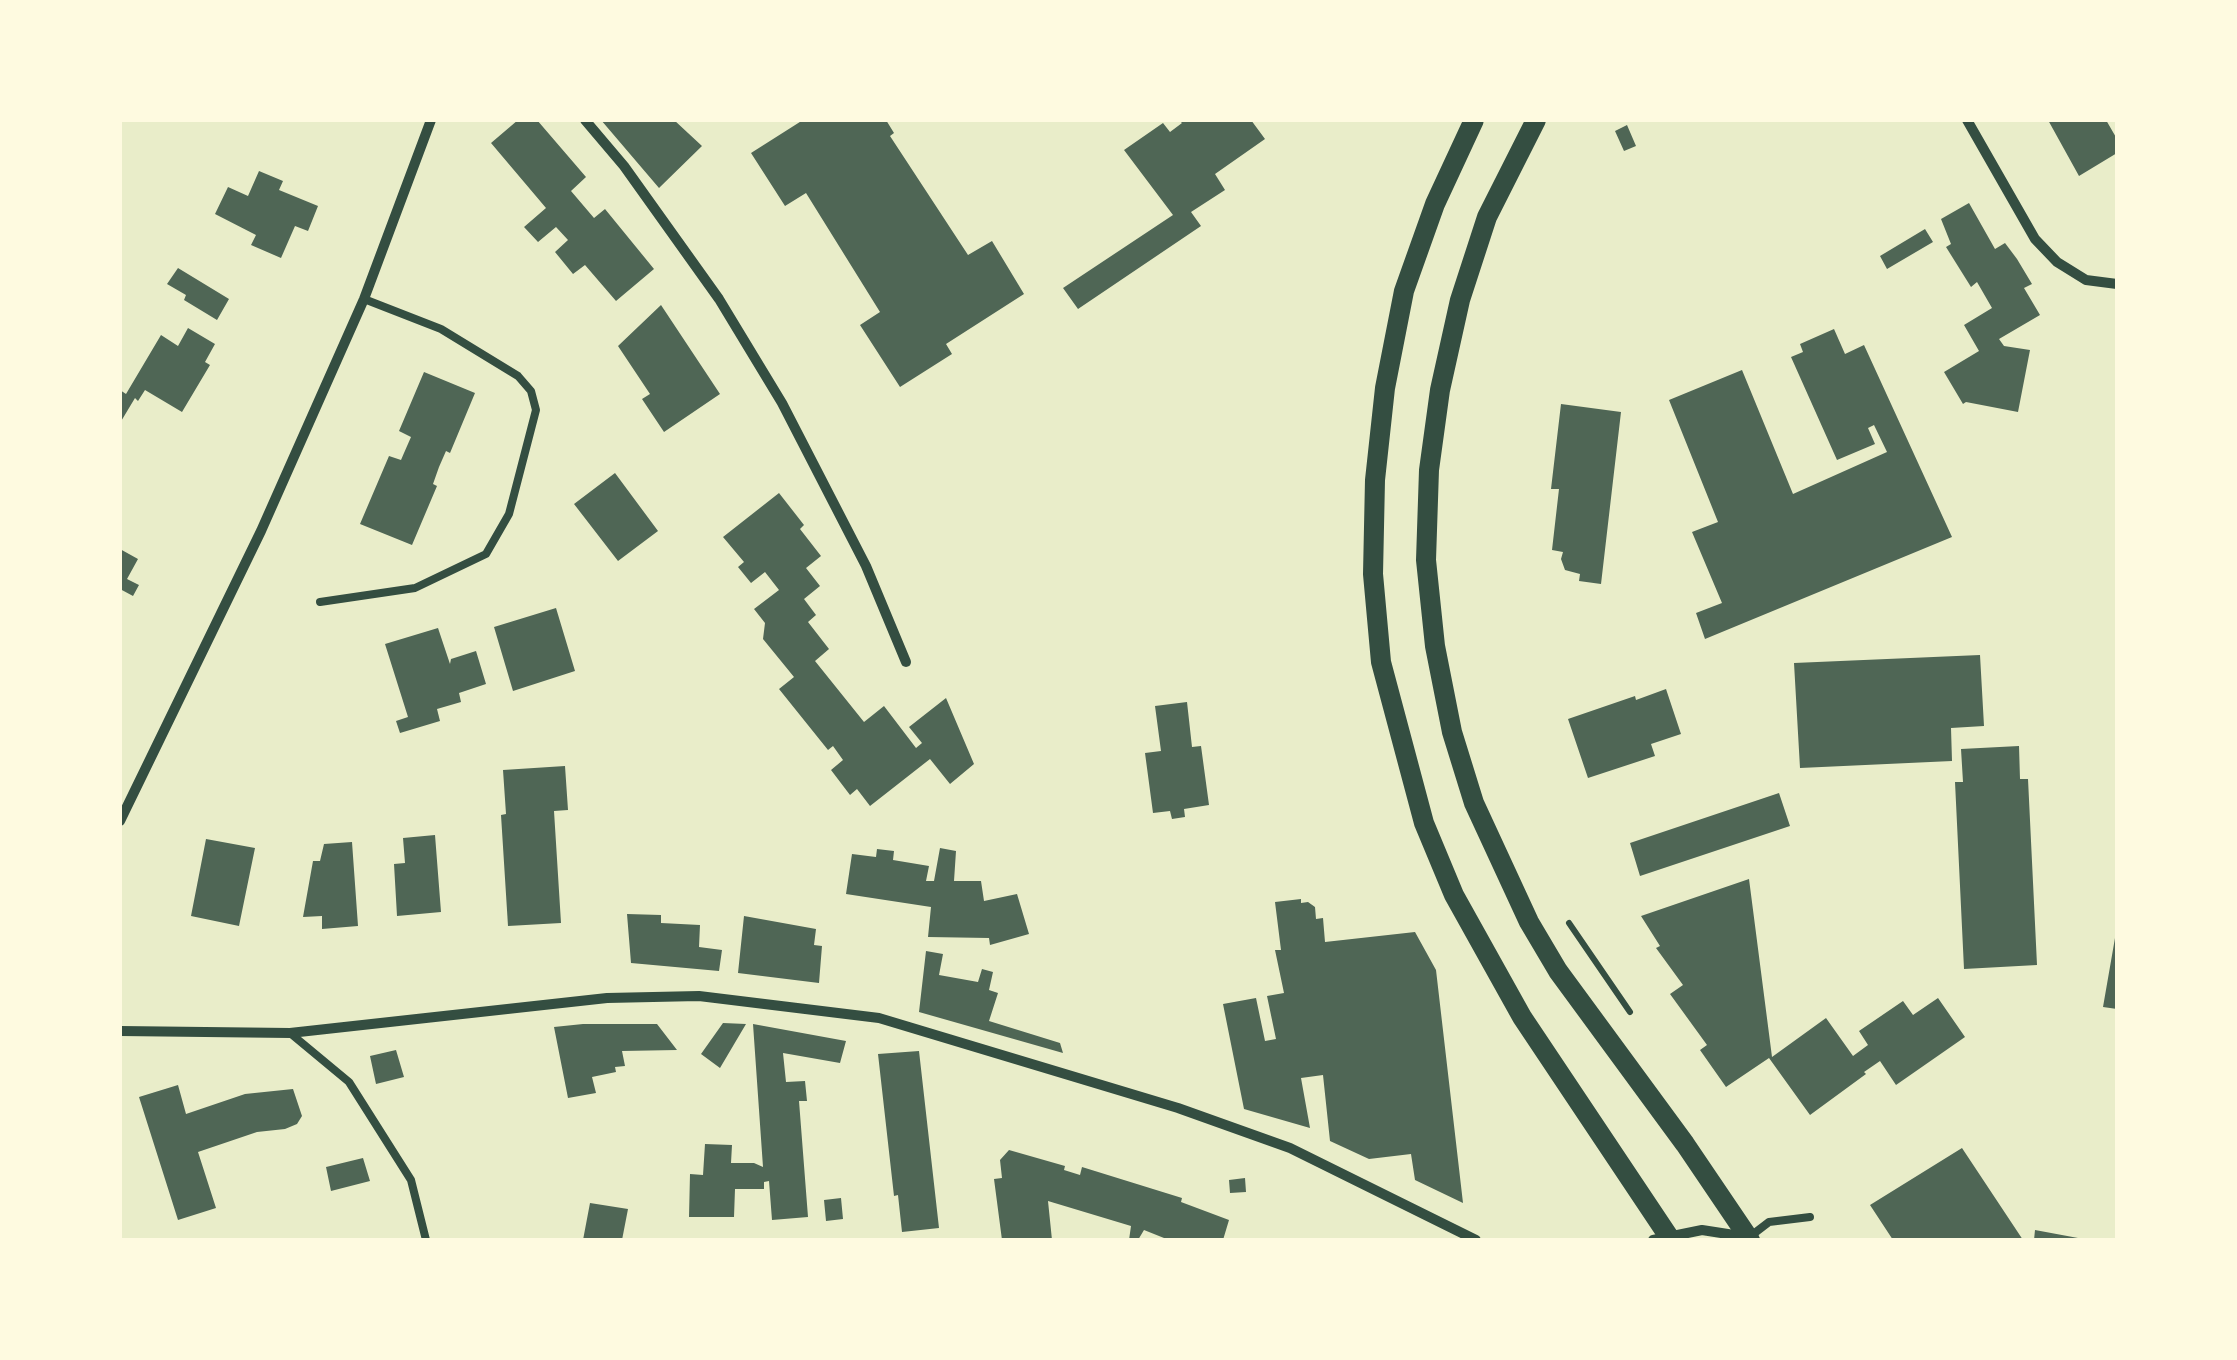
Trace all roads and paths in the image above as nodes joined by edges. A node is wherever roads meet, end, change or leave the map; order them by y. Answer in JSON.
{"nodes":[{"id":1,"x":431,"y":120,"type":"edge"},
{"id":2,"x":585,"y":120,"type":"edge"},
{"id":3,"x":1474,"y":120,"type":"edge"},
{"id":4,"x":1536,"y":120,"type":"edge"},
{"id":5,"x":1967,"y":120,"type":"edge"},
{"id":6,"x":2117,"y":284,"type":"edge"},
{"id":7,"x":364,"y":299,"type":"junction"},
{"id":8,"x":320,"y":602,"type":"dead end"},
{"id":9,"x":906,"y":662,"type":"dead end"},
{"id":10,"x":120,"y":821,"type":"edge"},
{"id":11,"x":1566,"y":919,"type":"dead end"},
{"id":12,"x":1633,"y":1016,"type":"dead end"},
{"id":13,"x":120,"y":1031,"type":"edge"},
{"id":14,"x":290,"y":1033,"type":"junction"},
{"id":15,"x":1810,"y":1216,"type":"dead end"},
{"id":16,"x":1664,"y":1238,"type":"edge"},
{"id":17,"x":1749,"y":1239,"type":"edge"},
{"id":18,"x":426,"y":1240,"type":"edge"},
{"id":19,"x":1476,"y":1240,"type":"edge"}],
"edges":[{"from":1,"to":7,"type":"street"},
{"from":2,"to":9,"type":"street"},
{"from":3,"to":16,"type":"main road"},
{"from":4,"to":17,"type":"main road"},
{"from":5,"to":6,"type":"street"},
{"from":7,"to":8,"type":"lane"},
{"from":7,"to":10,"type":"street"},
{"from":11,"to":12,"type":"path"},
{"from":13,"to":14,"type":"street"},
{"from":14,"to":18,"type":"lane"},
{"from":14,"to":19,"type":"street"},
{"from":15,"to":17,"type":"lane"},
{"from":16,"to":17,"type":"street"}]}
